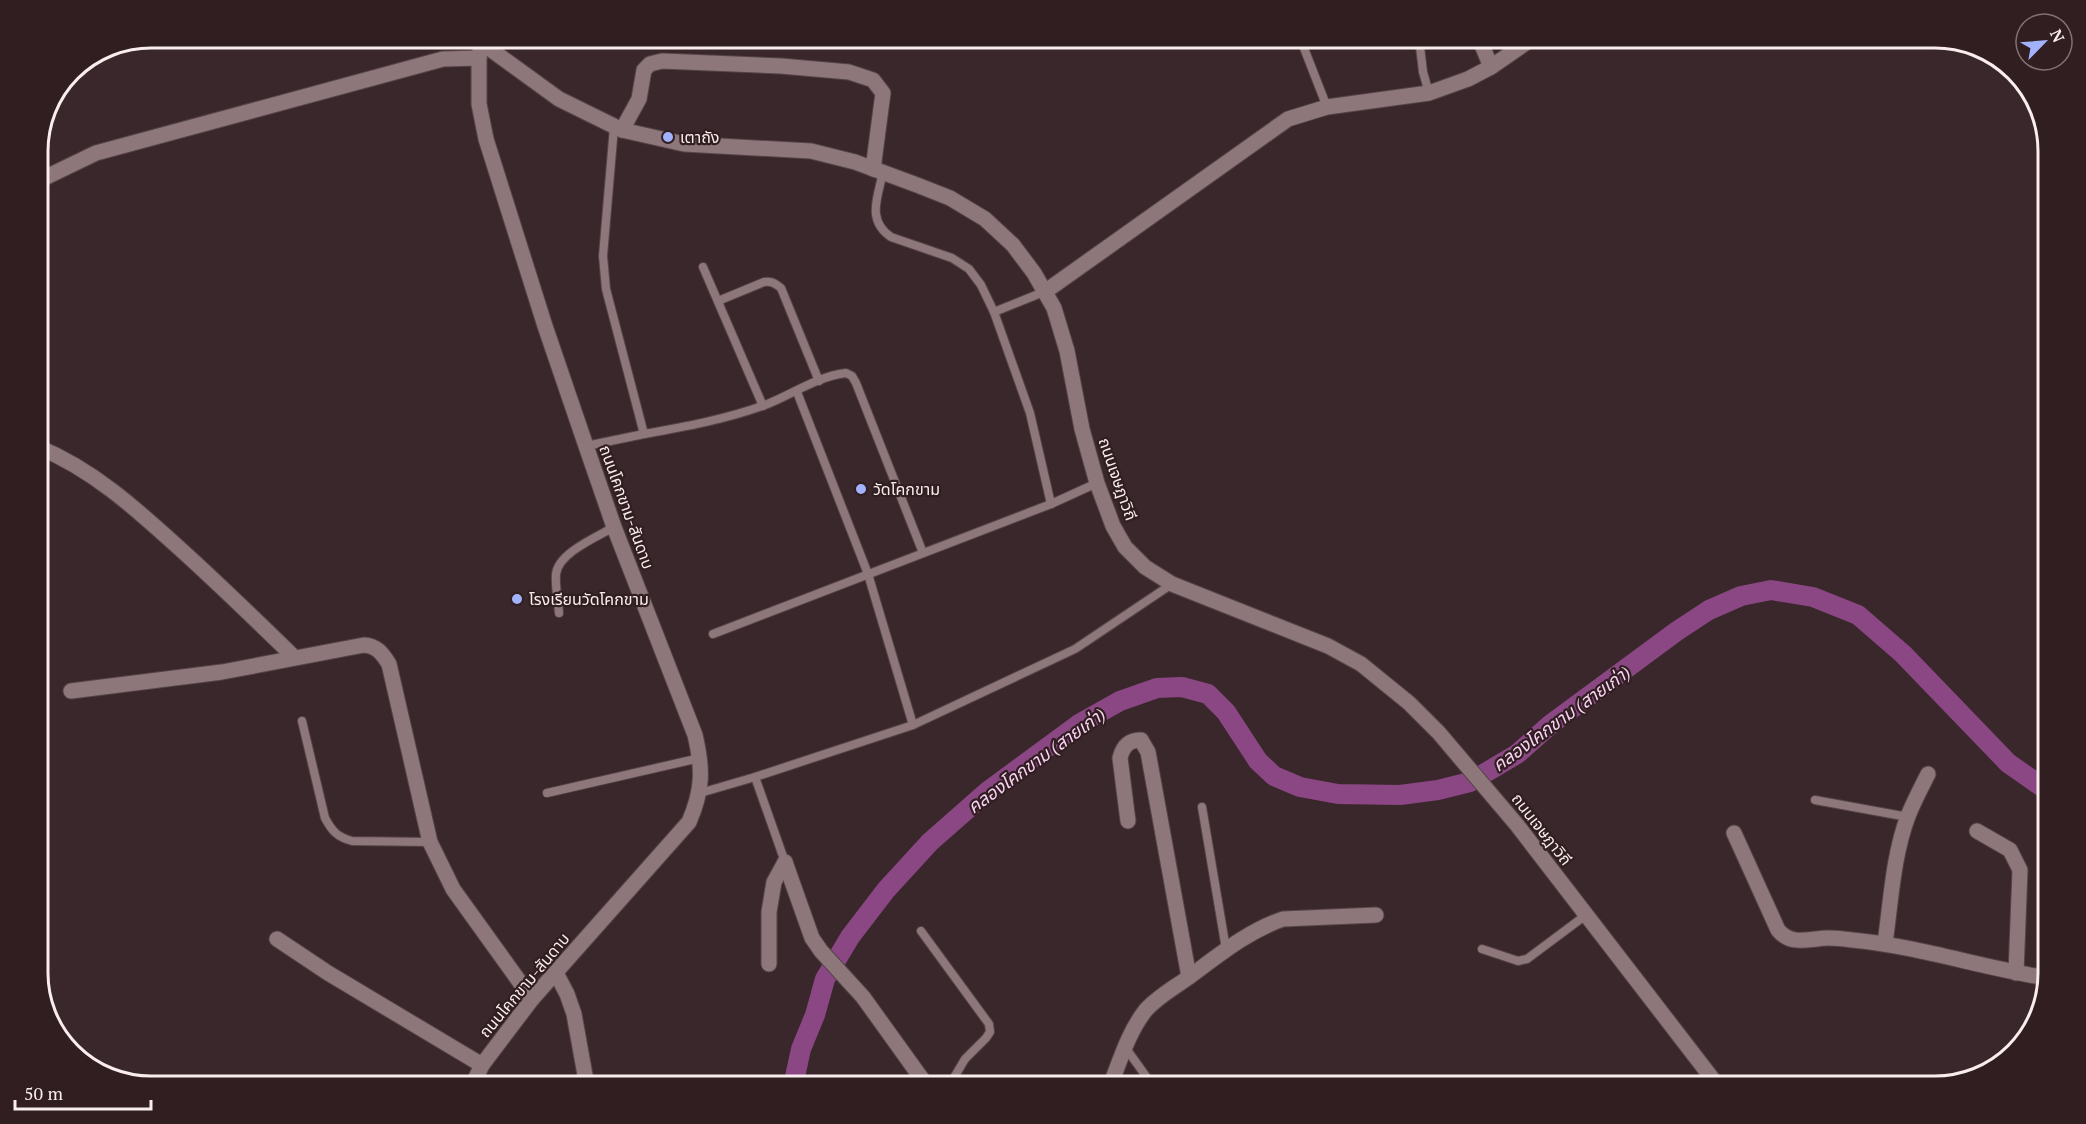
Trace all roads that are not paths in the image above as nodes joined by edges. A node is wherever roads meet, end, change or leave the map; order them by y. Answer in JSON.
{"nodes":[{"id":1,"x":473,"y":48,"type":"edge"},
{"id":2,"x":478,"y":48,"type":"edge"},
{"id":3,"x":481,"y":48,"type":"edge"},
{"id":4,"x":1304,"y":48,"type":"edge"},
{"id":5,"x":1420,"y":48,"type":"edge"},
{"id":6,"x":1483,"y":48,"type":"edge"},
{"id":7,"x":1519,"y":48,"type":"edge"},
{"id":8,"x":1491,"y":67,"type":"junction"},
{"id":9,"x":1429,"y":93,"type":"junction"},
{"id":10,"x":1328,"y":107,"type":"junction"},
{"id":11,"x":618,"y":128,"type":"junction"},
{"id":12,"x":878,"y":171,"type":"junction"},
{"id":13,"x":48,"y":175,"type":"edge"},
{"id":14,"x":704,"y":267,"type":"dead end"},
{"id":15,"x":1046,"y":291,"type":"junction"},
{"id":16,"x":718,"y":301,"type":"junction"},
{"id":17,"x":994,"y":312,"type":"junction"},
{"id":18,"x":819,"y":381,"type":"junction"},
{"id":19,"x":797,"y":392,"type":"junction"},
{"id":20,"x":763,"y":406,"type":"junction"},
{"id":21,"x":644,"y":434,"type":"junction"},
{"id":22,"x":586,"y":446,"type":"junction"},
{"id":23,"x":48,"y":451,"type":"edge"},
{"id":24,"x":1097,"y":483,"type":"junction"},
{"id":25,"x":1051,"y":504,"type":"junction"},
{"id":26,"x":614,"y":527,"type":"junction"},
{"id":27,"x":923,"y":553,"type":"junction"},
{"id":28,"x":868,"y":574,"type":"junction"},
{"id":29,"x":1172,"y":584,"type":"junction"},
{"id":30,"x":559,"y":613,"type":"dead end"},
{"id":31,"x":713,"y":634,"type":"dead end"},
{"id":32,"x":294,"y":657,"type":"junction"},
{"id":33,"x":71,"y":691,"type":"dead end"},
{"id":34,"x":302,"y":721,"type":"dead end"},
{"id":35,"x":913,"y":725,"type":"junction"},
{"id":36,"x":700,"y":758,"type":"junction"},
{"id":37,"x":1928,"y":774,"type":"dead end"},
{"id":38,"x":755,"y":777,"type":"junction"},
{"id":39,"x":547,"y":793,"type":"dead end"},
{"id":40,"x":700,"y":793,"type":"junction"},
{"id":41,"x":1815,"y":800,"type":"dead end"},
{"id":42,"x":1202,"y":807,"type":"dead end"},
{"id":43,"x":1908,"y":817,"type":"junction"},
{"id":44,"x":1128,"y":821,"type":"dead end"},
{"id":45,"x":1977,"y":831,"type":"dead end"},
{"id":46,"x":1734,"y":833,"type":"dead end"},
{"id":47,"x":430,"y":842,"type":"junction"},
{"id":48,"x":785,"y":862,"type":"junction"},
{"id":49,"x":1376,"y":915,"type":"dead end"},
{"id":50,"x":1586,"y":915,"type":"junction"},
{"id":51,"x":921,"y":932,"type":"dead end"},
{"id":52,"x":278,"y":939,"type":"dead end"},
{"id":53,"x":1885,"y":943,"type":"junction"},
{"id":54,"x":1226,"y":949,"type":"junction"},
{"id":55,"x":1482,"y":949,"type":"dead end"},
{"id":56,"x":769,"y":964,"type":"dead end"},
{"id":57,"x":556,"y":973,"type":"junction"},
{"id":58,"x":2016,"y":973,"type":"junction"},
{"id":59,"x":1189,"y":977,"type":"junction"},
{"id":60,"x":2038,"y":977,"type":"edge"},
{"id":61,"x":532,"y":999,"type":"junction"},
{"id":62,"x":1125,"y":1047,"type":"junction"},
{"id":63,"x":482,"y":1065,"type":"junction"},
{"id":64,"x":477,"y":1076,"type":"edge"},
{"id":65,"x":584,"y":1076,"type":"edge"},
{"id":66,"x":920,"y":1076,"type":"edge"},
{"id":67,"x":955,"y":1076,"type":"edge"},
{"id":68,"x":1114,"y":1076,"type":"edge"},
{"id":69,"x":1146,"y":1076,"type":"edge"},
{"id":70,"x":1710,"y":1076,"type":"edge"}],
"edges":[{"from":1,"to":13,"type":"street"},
{"from":2,"to":22,"type":"street","name":"ถนนโคกขาม-สันดาบ"},
{"from":3,"to":11,"type":"street","name":"ถนนเจษฎาวิถี"},
{"from":4,"to":10,"type":"lane"},
{"from":5,"to":9,"type":"lane"},
{"from":6,"to":8,"type":"street"},
{"from":7,"to":8,"type":"street"},
{"from":8,"to":9,"type":"street"},
{"from":9,"to":10,"type":"street"},
{"from":10,"to":15,"type":"street"},
{"from":11,"to":12,"type":"street","name":"ถนนเจษฎาวิถี"},
{"from":11,"to":12,"type":"street"},
{"from":11,"to":21,"type":"lane"},
{"from":12,"to":15,"type":"street","name":"ถนนเจษฎาวิถี"},
{"from":12,"to":17,"type":"lane"},
{"from":14,"to":16,"type":"lane"},
{"from":15,"to":17,"type":"lane"},
{"from":15,"to":24,"type":"street","name":"ถนนเจษฎาวิถี"},
{"from":16,"to":18,"type":"lane"},
{"from":16,"to":20,"type":"lane"},
{"from":17,"to":25,"type":"lane"},
{"from":18,"to":19,"type":"lane"},
{"from":18,"to":27,"type":"lane"},
{"from":19,"to":20,"type":"lane"},
{"from":19,"to":28,"type":"lane"},
{"from":20,"to":21,"type":"lane"},
{"from":21,"to":22,"type":"lane"},
{"from":22,"to":26,"type":"street","name":"ถนนโคกขาม-สันดาบ"},
{"from":23,"to":32,"type":"street"},
{"from":24,"to":25,"type":"lane"},
{"from":24,"to":29,"type":"street","name":"ถนนเจษฎาวิถี"},
{"from":25,"to":27,"type":"lane"},
{"from":26,"to":30,"type":"lane"},
{"from":26,"to":36,"type":"street","name":"ถนนโคกขาม-สันดาบ"},
{"from":27,"to":28,"type":"lane"},
{"from":28,"to":31,"type":"lane"},
{"from":28,"to":35,"type":"lane"},
{"from":29,"to":35,"type":"lane"},
{"from":29,"to":50,"type":"street","name":"ถนนเจษฎาวิถี"},
{"from":32,"to":33,"type":"street"},
{"from":32,"to":47,"type":"street"},
{"from":34,"to":47,"type":"lane"},
{"from":35,"to":38,"type":"lane"},
{"from":36,"to":39,"type":"lane"},
{"from":36,"to":40,"type":"street","name":"ถนนโคกขาม-สันดาบ"},
{"from":37,"to":43,"type":"street"},
{"from":38,"to":40,"type":"lane"},
{"from":38,"to":48,"type":"lane"},
{"from":40,"to":57,"type":"street","name":"ถนนโคกขาม-สันดาบ"},
{"from":41,"to":43,"type":"lane"},
{"from":42,"to":54,"type":"lane"},
{"from":43,"to":53,"type":"street"},
{"from":44,"to":59,"type":"street"},
{"from":45,"to":58,"type":"street"},
{"from":46,"to":53,"type":"street"},
{"from":47,"to":61,"type":"street"},
{"from":48,"to":56,"type":"street"},
{"from":48,"to":66,"type":"street"},
{"from":49,"to":54,"type":"street"},
{"from":50,"to":55,"type":"lane"},
{"from":50,"to":70,"type":"street","name":"ถนนเจษฎาวิถี"},
{"from":51,"to":67,"type":"lane"},
{"from":52,"to":63,"type":"street"},
{"from":53,"to":58,"type":"street"},
{"from":54,"to":59,"type":"street"},
{"from":57,"to":61,"type":"street","name":"ถนนโคกขาม-สันดาบ"},
{"from":57,"to":65,"type":"street"},
{"from":58,"to":60,"type":"street"},
{"from":59,"to":62,"type":"street"},
{"from":61,"to":63,"type":"street","name":"ถนนโคกขาม-สันดาบ"},
{"from":62,"to":68,"type":"street"},
{"from":62,"to":69,"type":"lane"},
{"from":63,"to":64,"type":"street","name":"ถนนโคกขาม-สันดาบ"}]}
